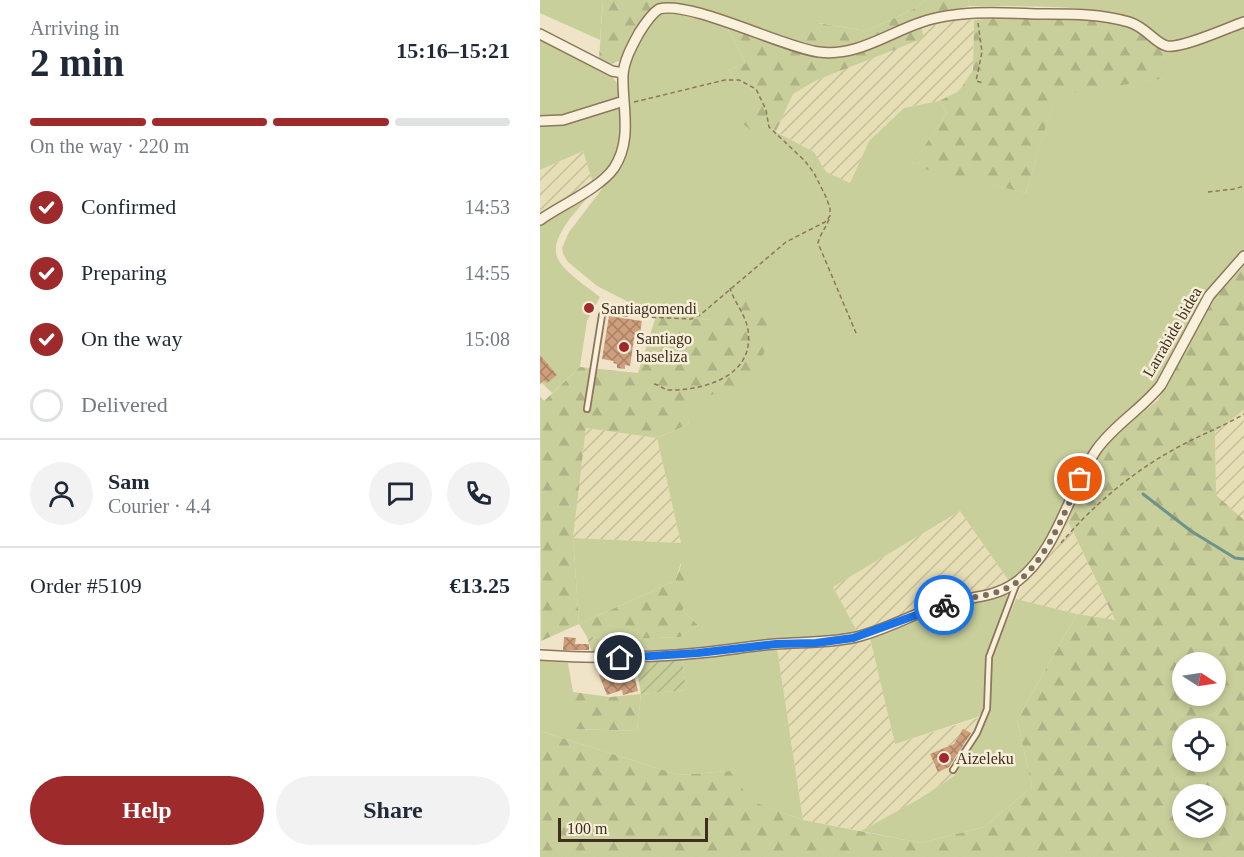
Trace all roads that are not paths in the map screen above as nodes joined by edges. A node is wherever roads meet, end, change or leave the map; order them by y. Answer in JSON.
{"nodes":[{"id":1,"x":1244,"y":22,"type":"edge"},
{"id":2,"x":540,"y":34,"type":"edge"},
{"id":3,"x":623,"y":73,"type":"junction"},
{"id":4,"x":624,"y":101,"type":"junction"},
{"id":5,"x":540,"y":121,"type":"edge"},
{"id":6,"x":540,"y":220,"type":"edge"},
{"id":7,"x":1244,"y":256,"type":"edge"},
{"id":8,"x":626,"y":313,"type":"dead end"},
{"id":9,"x":587,"y":409,"type":"dead end"},
{"id":10,"x":1016,"y":583,"type":"junction"},
{"id":11,"x":540,"y":655,"type":"edge"},
{"id":12,"x":953,"y":770,"type":"dead end"}],
"edges":[{"from":1,"to":3,"type":"street"},
{"from":2,"to":3,"type":"street"},
{"from":3,"to":4,"type":"street"},
{"from":4,"to":5,"type":"street"},
{"from":4,"to":6,"type":"street"},
{"from":7,"to":10,"type":"street","name":"Larrabide bidea"},
{"from":8,"to":9,"type":"lane"},
{"from":10,"to":11,"type":"street","name":"Larrabide bidea"},
{"from":10,"to":12,"type":"lane"}]}
